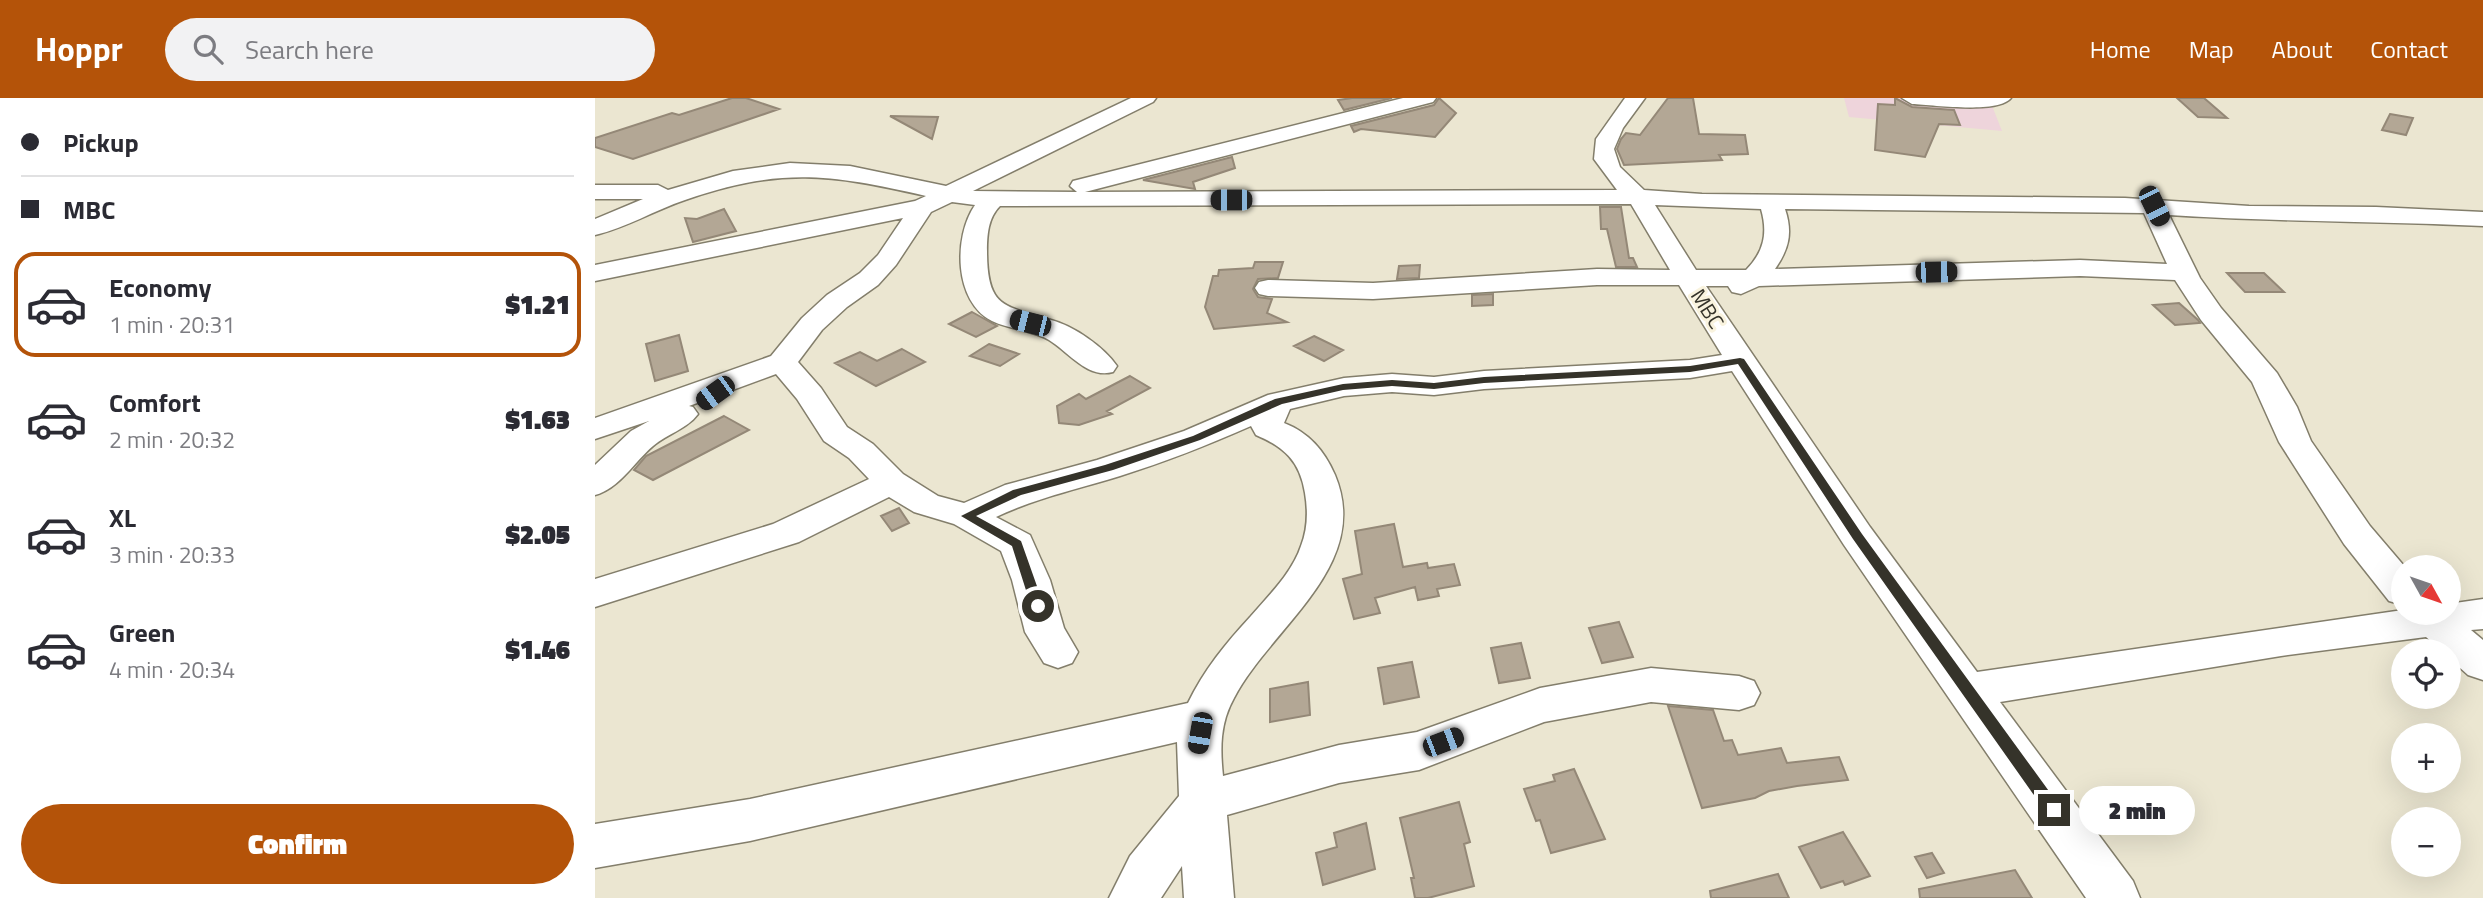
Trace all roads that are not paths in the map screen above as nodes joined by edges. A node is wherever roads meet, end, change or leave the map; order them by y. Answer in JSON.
{"nodes":[{"id":1,"x":1146,"y":98,"type":"edge"},
{"id":2,"x":1426,"y":98,"type":"edge"},
{"id":3,"x":1635,"y":98,"type":"edge"},
{"id":4,"x":1912,"y":98,"type":"edge"},
{"id":5,"x":2001,"y":98,"type":"edge"},
{"id":6,"x":698,"y":189,"type":"junction"},
{"id":7,"x":595,"y":192,"type":"edge"},
{"id":8,"x":1638,"y":197,"type":"junction"},
{"id":9,"x":993,"y":199,"type":"junction"},
{"id":10,"x":1030,"y":199,"type":"junction"},
{"id":11,"x":936,"y":200,"type":"junction"},
{"id":12,"x":1771,"y":202,"type":"junction"},
{"id":13,"x":2154,"y":206,"type":"junction"},
{"id":14,"x":2483,"y":219,"type":"edge"},
{"id":15,"x":595,"y":228,"type":"edge"},
{"id":16,"x":2183,"y":272,"type":"junction"},
{"id":17,"x":595,"y":273,"type":"edge"},
{"id":18,"x":1755,"y":278,"type":"junction"},
{"id":19,"x":1268,"y":288,"type":"dead end"},
{"id":20,"x":1694,"y":289,"type":"junction"},
{"id":21,"x":1740,"y":361,"type":"junction"},
{"id":22,"x":782,"y":362,"type":"junction"},
{"id":23,"x":1102,"y":366,"type":"dead end"},
{"id":24,"x":729,"y":382,"type":"junction"},
{"id":25,"x":1273,"y":415,"type":"junction"},
{"id":26,"x":595,"y":429,"type":"edge"},
{"id":27,"x":891,"y":482,"type":"junction"},
{"id":28,"x":595,"y":484,"type":"edge"},
{"id":29,"x":967,"y":516,"type":"junction"},
{"id":30,"x":2391,"y":576,"type":"edge"},
{"id":31,"x":595,"y":593,"type":"edge"},
{"id":32,"x":2483,"y":614,"type":"edge"},
{"id":33,"x":2461,"y":615,"type":"edge"},
{"id":34,"x":2391,"y":623,"type":"edge"},
{"id":35,"x":2437,"y":625,"type":"edge"},
{"id":36,"x":1058,"y":652,"type":"dead end"},
{"id":37,"x":2483,"y":664,"type":"edge"},
{"id":38,"x":1967,"y":690,"type":"junction"},
{"id":39,"x":1739,"y":693,"type":"dead end"},
{"id":40,"x":1203,"y":718,"type":"junction"},
{"id":41,"x":1202,"y":802,"type":"junction"},
{"id":42,"x":595,"y":846,"type":"edge"},
{"id":43,"x":1134,"y":898,"type":"edge"},
{"id":44,"x":1209,"y":898,"type":"edge"},
{"id":45,"x":2115,"y":898,"type":"edge"}],
"edges":[{"from":1,"to":11,"type":"street"},
{"from":2,"to":10,"type":"street"},
{"from":3,"to":8,"type":"street","name":"MBC"},
{"from":4,"to":5,"type":"street"},
{"from":6,"to":7,"type":"street"},
{"from":6,"to":11,"type":"street"},
{"from":6,"to":15,"type":"street"},
{"from":8,"to":10,"type":"street"},
{"from":8,"to":12,"type":"street"},
{"from":8,"to":20,"type":"street","name":"MBC"},
{"from":9,"to":10,"type":"street"},
{"from":9,"to":11,"type":"street"},
{"from":9,"to":23,"type":"street"},
{"from":11,"to":17,"type":"street"},
{"from":11,"to":22,"type":"street"},
{"from":12,"to":13,"type":"street"},
{"from":12,"to":18,"type":"street"},
{"from":13,"to":14,"type":"street"},
{"from":13,"to":16,"type":"street"},
{"from":16,"to":18,"type":"street"},
{"from":16,"to":30,"type":"street"},
{"from":18,"to":20,"type":"street"},
{"from":19,"to":20,"type":"street"},
{"from":20,"to":21,"type":"street","name":"MBC"},
{"from":21,"to":25,"type":"street"},
{"from":21,"to":38,"type":"street","name":"MBC"},
{"from":22,"to":24,"type":"street"},
{"from":22,"to":27,"type":"street"},
{"from":24,"to":26,"type":"street"},
{"from":24,"to":28,"type":"street"},
{"from":25,"to":29,"type":"street"},
{"from":25,"to":40,"type":"street"},
{"from":27,"to":29,"type":"street"},
{"from":27,"to":31,"type":"street"},
{"from":29,"to":36,"type":"street"},
{"from":32,"to":33,"type":"street"},
{"from":34,"to":38,"type":"street"},
{"from":35,"to":37,"type":"street"},
{"from":38,"to":45,"type":"street","name":"MBC"},
{"from":39,"to":41,"type":"street"},
{"from":40,"to":41,"type":"street"},
{"from":40,"to":42,"type":"street"},
{"from":41,"to":43,"type":"street"},
{"from":41,"to":44,"type":"street"}]}
